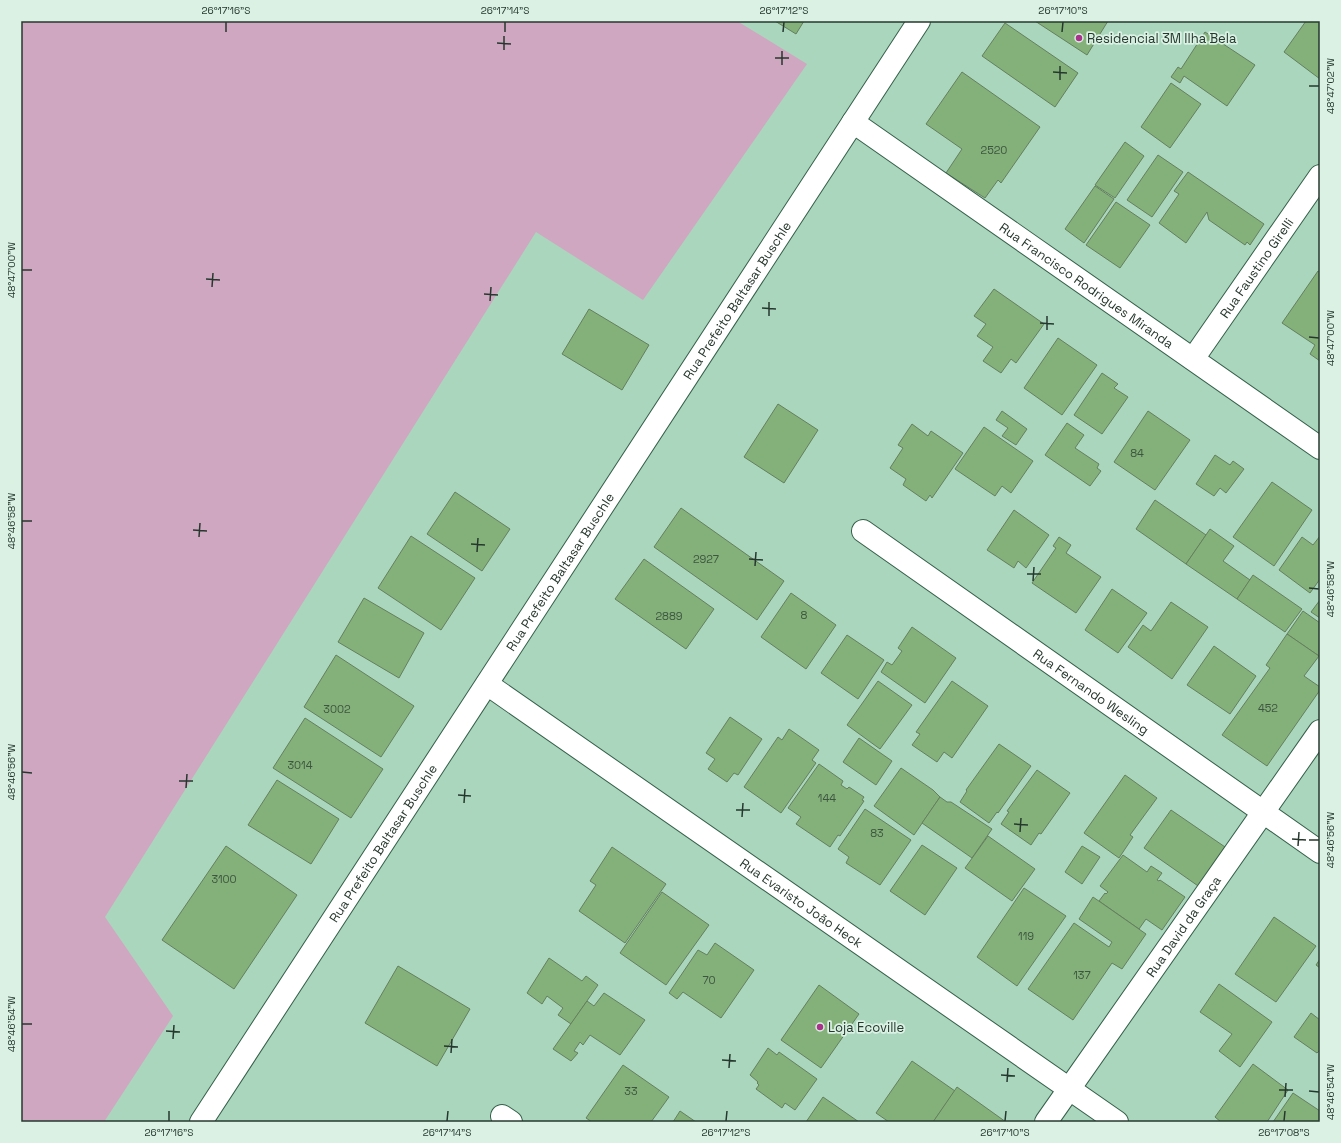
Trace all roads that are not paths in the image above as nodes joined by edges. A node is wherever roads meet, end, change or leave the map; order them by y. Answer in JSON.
{"nodes":[{"id":1,"x":918,"y":21,"type":"edge"},
{"id":2,"x":853,"y":122,"type":"junction"},
{"id":3,"x":1320,"y":176,"type":"edge"},
{"id":4,"x":1193,"y":359,"type":"junction"},
{"id":5,"x":1320,"y":448,"type":"edge"},
{"id":6,"x":863,"y":530,"type":"dead end"},
{"id":7,"x":486,"y":684,"type":"junction"},
{"id":8,"x":1320,"y":731,"type":"edge"},
{"id":9,"x":1263,"y":812,"type":"junction"},
{"id":10,"x":1320,"y":852,"type":"edge"},
{"id":11,"x":1069,"y":1089,"type":"junction"},
{"id":12,"x":201,"y":1122,"type":"edge"},
{"id":13,"x":1046,"y":1122,"type":"edge"},
{"id":14,"x":1116,"y":1122,"type":"edge"}],
"edges":[{"from":1,"to":2,"type":"street","name":"Rua Prefeito Baltasar Buschle"},
{"from":2,"to":4,"type":"street","name":"Rua Francisco Rodrigues Miranda"},
{"from":2,"to":7,"type":"street","name":"Rua Prefeito Baltasar Buschle"},
{"from":3,"to":4,"type":"street","name":"Rua Faustino Girelli"},
{"from":4,"to":5,"type":"street","name":"Rua Francisco Rodrigues Miranda"},
{"from":6,"to":9,"type":"street","name":"Rua Fernando Wesling"},
{"from":7,"to":11,"type":"street","name":"Rua Evaristo João Heck"},
{"from":7,"to":12,"type":"street","name":"Rua Prefeito Baltasar Buschle"},
{"from":8,"to":9,"type":"street","name":"Rua David da Graça"},
{"from":9,"to":10,"type":"street","name":"Rua Fernando Wesling"},
{"from":9,"to":11,"type":"street","name":"Rua David da Graça"},
{"from":11,"to":13,"type":"street","name":"Rua David da Graça"},
{"from":11,"to":14,"type":"street","name":"Rua Evaristo João Heck"}]}
